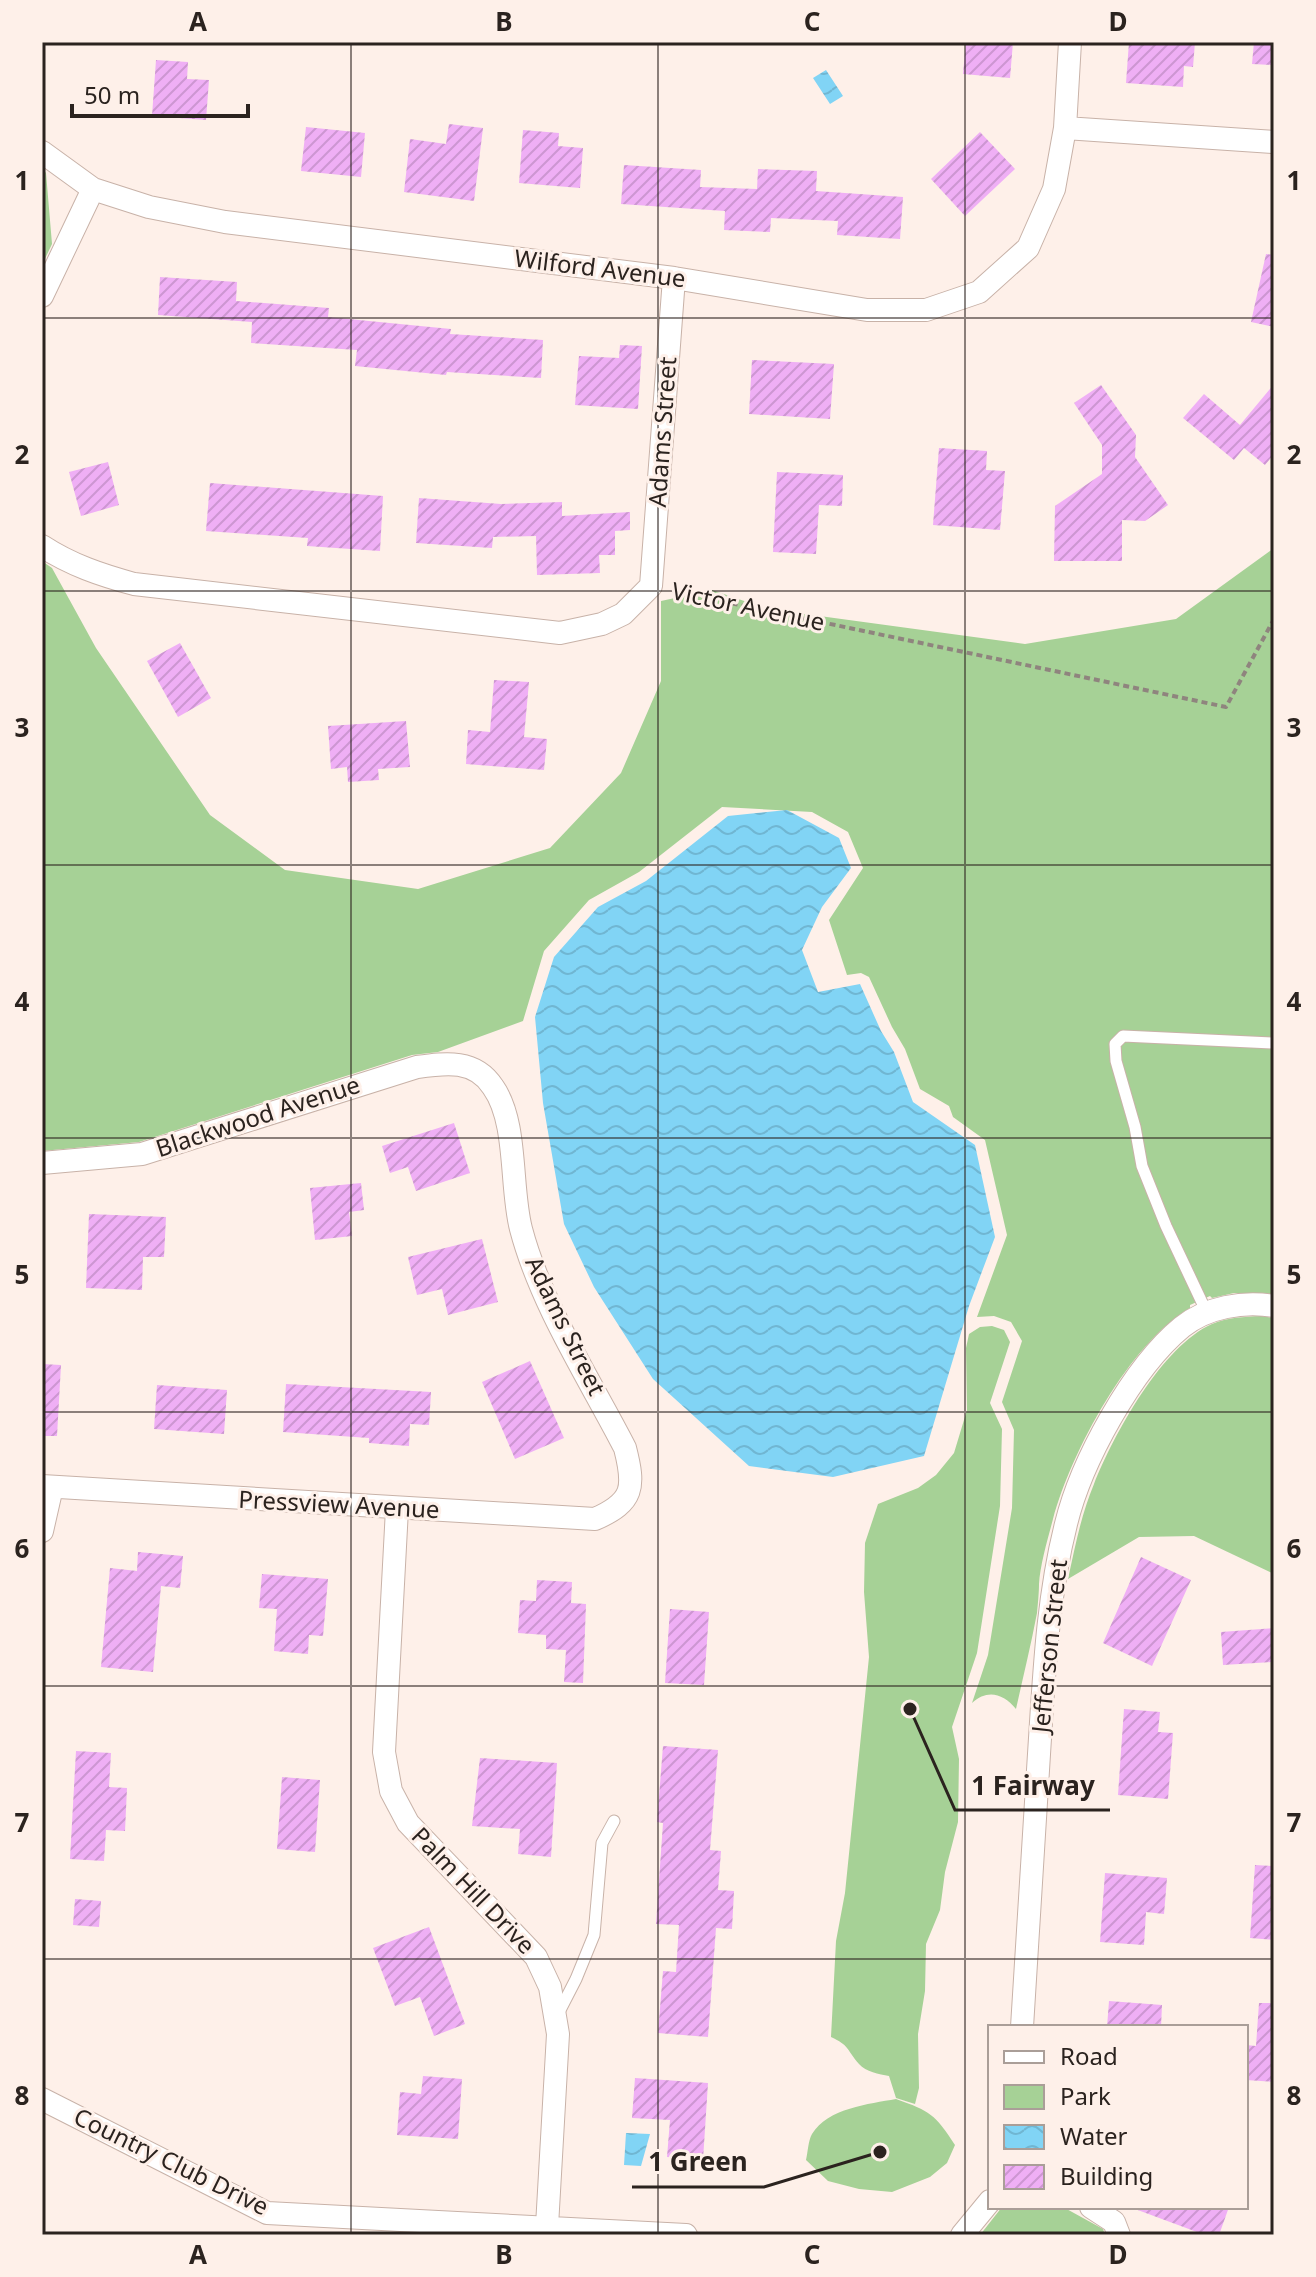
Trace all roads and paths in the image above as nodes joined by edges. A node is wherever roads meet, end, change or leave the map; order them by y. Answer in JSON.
{"nodes":[{"id":1,"x":1070,"y":42,"type":"edge"},
{"id":2,"x":1065,"y":128,"type":"junction"},
{"id":3,"x":1274,"y":142,"type":"edge"},
{"id":4,"x":42,"y":152,"type":"edge"},
{"id":5,"x":93,"y":189,"type":"junction"},
{"id":6,"x":674,"y":278,"type":"junction"},
{"id":7,"x":42,"y":296,"type":"edge"},
{"id":8,"x":42,"y":546,"type":"edge"},
{"id":9,"x":651,"y":586,"type":"junction"},
{"id":10,"x":1274,"y":619,"type":"edge"},
{"id":11,"x":1274,"y":1043,"type":"edge"},
{"id":12,"x":471,"y":1067,"type":"joint"},
{"id":13,"x":42,"y":1163,"type":"edge"},
{"id":14,"x":1274,"y":1306,"type":"edge"},
{"id":15,"x":1207,"y":1313,"type":"junction"},
{"id":16,"x":47,"y":1487,"type":"edge"},
{"id":17,"x":628,"y":1497,"type":"joint"},
{"id":18,"x":397,"y":1509,"type":"junction"},
{"id":19,"x":42,"y":1531,"type":"edge"},
{"id":20,"x":614,"y":1821,"type":"dead end"},
{"id":21,"x":556,"y":2018,"type":"junction"},
{"id":22,"x":1022,"y":2025,"type":"edge"},
{"id":23,"x":42,"y":2099,"type":"edge"},
{"id":24,"x":988,"y":2203,"type":"edge"},
{"id":25,"x":1094,"y":2209,"type":"edge"},
{"id":26,"x":547,"y":2226,"type":"junction"},
{"id":27,"x":686,"y":2235,"type":"edge"},
{"id":28,"x":962,"y":2235,"type":"edge"},
{"id":29,"x":1119,"y":2235,"type":"edge"}],
"edges":[{"from":1,"to":2,"type":"street","name":"Wilford Avenue"},
{"from":2,"to":3,"type":"street"},
{"from":2,"to":6,"type":"street","name":"Wilford Avenue"},
{"from":4,"to":5,"type":"street","name":"Wilford Avenue"},
{"from":5,"to":6,"type":"street","name":"Wilford Avenue"},
{"from":5,"to":7,"type":"street"},
{"from":6,"to":9,"type":"street","name":"Adams Street"},
{"from":8,"to":9,"type":"street","name":"Victor Avenue"},
{"from":9,"to":10,"type":"path","name":"Victor Avenue"},
{"from":11,"to":15,"type":"lane"},
{"from":12,"to":13,"type":"street","name":"Blackwood Avenue"},
{"from":12,"to":17,"type":"street","name":"Adams Street"},
{"from":14,"to":15,"type":"street"},
{"from":15,"to":22,"type":"street","name":"Jefferson Street"},
{"from":16,"to":18,"type":"street","name":"Pressview Avenue"},
{"from":16,"to":19,"type":"street"},
{"from":17,"to":18,"type":"street","name":"Pressview Avenue"},
{"from":18,"to":21,"type":"street","name":"Palm Hill Drive"},
{"from":20,"to":21,"type":"lane"},
{"from":21,"to":26,"type":"street","name":"Palm Hill Drive"},
{"from":23,"to":26,"type":"street","name":"Country Club Drive"},
{"from":24,"to":28,"type":"street"},
{"from":25,"to":29,"type":"street"},
{"from":26,"to":27,"type":"street","name":"Country Club Drive"}]}
